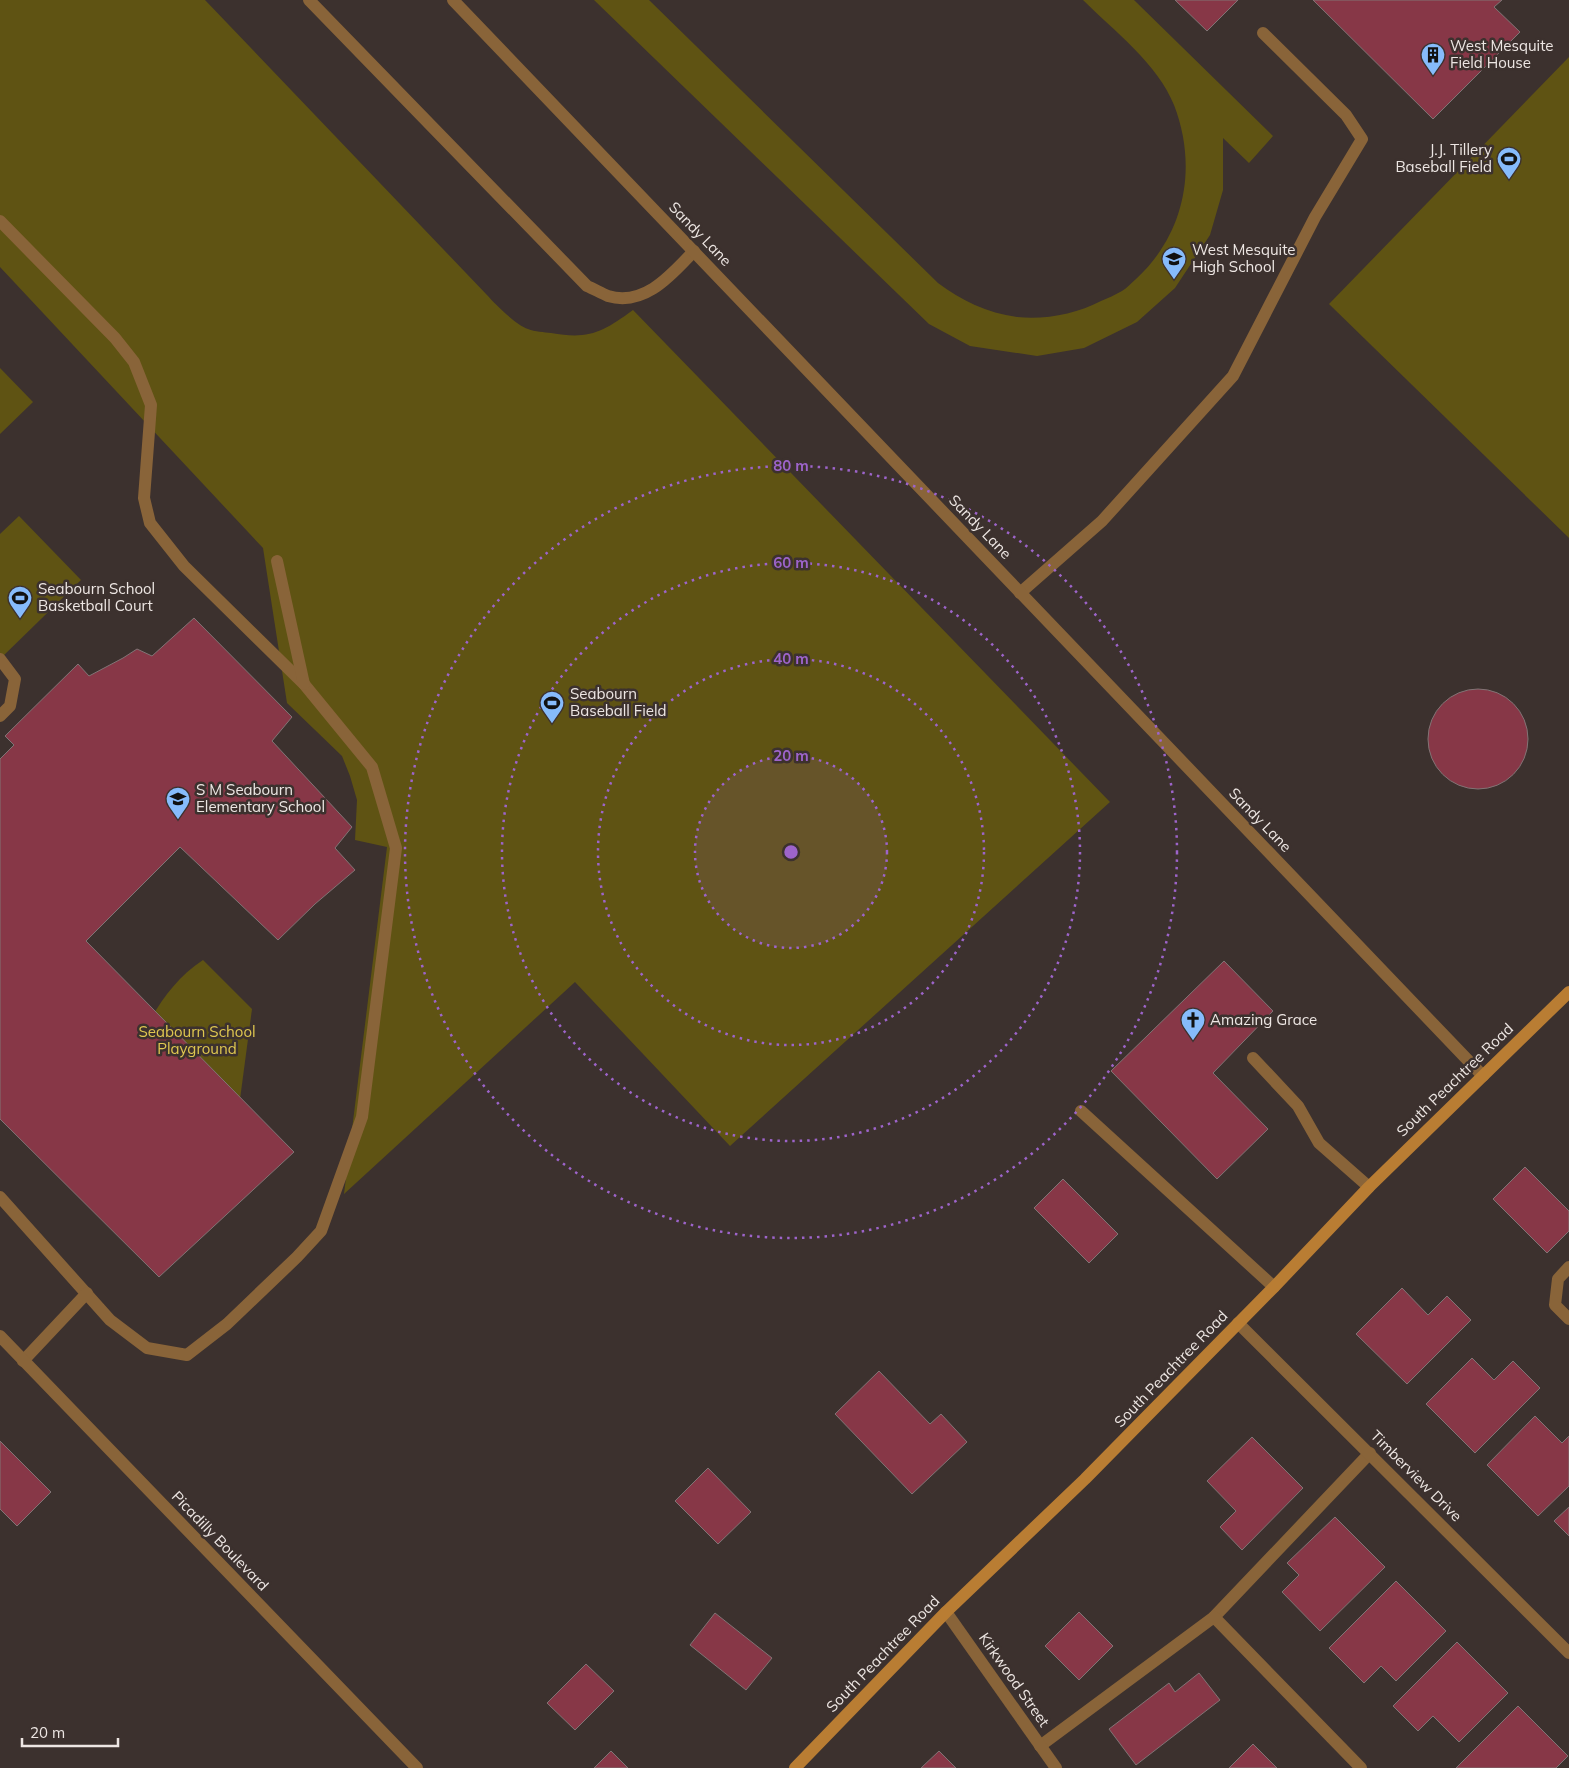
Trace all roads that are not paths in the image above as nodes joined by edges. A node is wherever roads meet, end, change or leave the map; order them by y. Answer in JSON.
{"nodes":[{"id":1,"x":309,"y":0,"type":"edge"},
{"id":2,"x":453,"y":0,"type":"edge"},
{"id":3,"x":1263,"y":33,"type":"dead end"},
{"id":4,"x":0,"y":221,"type":"edge"},
{"id":5,"x":694,"y":251,"type":"junction"},
{"id":6,"x":277,"y":561,"type":"dead end"},
{"id":7,"x":1020,"y":593,"type":"junction"},
{"id":8,"x":0,"y":659,"type":"edge"},
{"id":9,"x":304,"y":684,"type":"junction"},
{"id":10,"x":0,"y":716,"type":"edge"},
{"id":11,"x":1569,"y":992,"type":"edge"},
{"id":12,"x":1253,"y":1058,"type":"dead end"},
{"id":13,"x":1483,"y":1076,"type":"junction"},
{"id":14,"x":1081,"y":1111,"type":"dead end"},
{"id":15,"x":1369,"y":1187,"type":"junction"},
{"id":16,"x":0,"y":1198,"type":"edge"},
{"id":17,"x":1569,"y":1268,"type":"edge"},
{"id":18,"x":1274,"y":1287,"type":"junction"},
{"id":19,"x":87,"y":1293,"type":"junction"},
{"id":20,"x":1569,"y":1319,"type":"edge"},
{"id":21,"x":1238,"y":1323,"type":"junction"},
{"id":22,"x":0,"y":1336,"type":"edge"},
{"id":23,"x":24,"y":1361,"type":"junction"},
{"id":24,"x":1370,"y":1453,"type":"junction"},
{"id":25,"x":946,"y":1612,"type":"junction"},
{"id":26,"x":1214,"y":1617,"type":"junction"},
{"id":27,"x":1569,"y":1653,"type":"edge"},
{"id":28,"x":1040,"y":1746,"type":"junction"},
{"id":29,"x":417,"y":1768,"type":"edge"},
{"id":30,"x":795,"y":1768,"type":"edge"},
{"id":31,"x":1056,"y":1768,"type":"edge"},
{"id":32,"x":1361,"y":1768,"type":"edge"}],
"edges":[{"from":1,"to":5,"type":"street"},
{"from":2,"to":5,"type":"street","name":"Sandy Lane"},
{"from":3,"to":7,"type":"street"},
{"from":4,"to":9,"type":"street"},
{"from":5,"to":7,"type":"street","name":"Sandy Lane"},
{"from":6,"to":9,"type":"street"},
{"from":7,"to":13,"type":"street","name":"Sandy Lane"},
{"from":8,"to":10,"type":"street"},
{"from":9,"to":19,"type":"street"},
{"from":11,"to":13,"type":"main road","name":"South Peachtree Road"},
{"from":12,"to":15,"type":"street"},
{"from":13,"to":15,"type":"main road","name":"South Peachtree Road"},
{"from":14,"to":18,"type":"street"},
{"from":15,"to":18,"type":"main road","name":"South Peachtree Road"},
{"from":16,"to":19,"type":"street"},
{"from":17,"to":20,"type":"street"},
{"from":18,"to":21,"type":"main road","name":"South Peachtree Road"},
{"from":19,"to":23,"type":"street"},
{"from":21,"to":24,"type":"street","name":"Timberview Drive"},
{"from":21,"to":25,"type":"main road","name":"South Peachtree Road"},
{"from":22,"to":23,"type":"street","name":"Picadilly Boulevard"},
{"from":23,"to":29,"type":"street","name":"Picadilly Boulevard"},
{"from":24,"to":26,"type":"street"},
{"from":24,"to":27,"type":"street","name":"Timberview Drive"},
{"from":25,"to":28,"type":"street","name":"Kirkwood Street"},
{"from":25,"to":30,"type":"main road","name":"South Peachtree Road"},
{"from":26,"to":28,"type":"street"},
{"from":26,"to":32,"type":"street"},
{"from":28,"to":31,"type":"street","name":"Kirkwood Street"}]}
